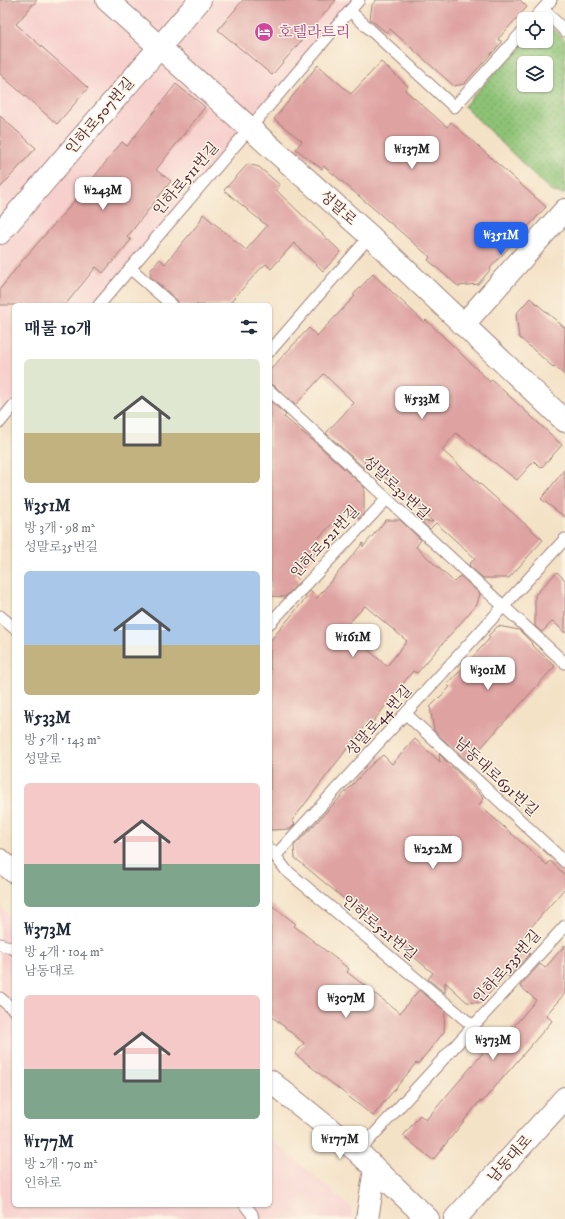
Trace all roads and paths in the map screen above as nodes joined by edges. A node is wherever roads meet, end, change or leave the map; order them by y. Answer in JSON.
{"nodes":[{"id":1,"x":107,"y":0,"type":"edge"},
{"id":2,"x":200,"y":0,"type":"edge"},
{"id":3,"x":360,"y":0,"type":"edge"},
{"id":4,"x":551,"y":0,"type":"edge"},
{"id":5,"x":543,"y":9,"type":"junction"},
{"id":6,"x":350,"y":11,"type":"junction"},
{"id":7,"x":540,"y":12,"type":"edge"},
{"id":8,"x":565,"y":31,"type":"edge"},
{"id":9,"x":517,"y":38,"type":"edge"},
{"id":10,"x":159,"y":48,"type":"junction"},
{"id":11,"x":250,"y":128,"type":"junction"},
{"id":12,"x":565,"y":210,"type":"edge"},
{"id":13,"x":0,"y":233,"type":"edge"},
{"id":14,"x":370,"y":236,"type":"junction"},
{"id":15,"x":130,"y":268,"type":"junction"},
{"id":16,"x":100,"y":303,"type":"edge"},
{"id":17,"x":170,"y":303,"type":"edge"},
{"id":18,"x":463,"y":325,"type":"junction"},
{"id":19,"x":272,"y":349,"type":"edge"},
{"id":20,"x":272,"y":392,"type":"edge"},
{"id":21,"x":12,"y":407,"type":"edge"},
{"id":22,"x":565,"y":421,"type":"edge"},
{"id":23,"x":0,"y":422,"type":"edge"},
{"id":24,"x":386,"y":500,"type":"junction"},
{"id":25,"x":565,"y":539,"type":"edge"},
{"id":26,"x":503,"y":607,"type":"junction"},
{"id":27,"x":0,"y":616,"type":"edge"},
{"id":28,"x":272,"y":621,"type":"edge"},
{"id":29,"x":12,"y":626,"type":"edge"},
{"id":30,"x":565,"y":663,"type":"edge"},
{"id":31,"x":406,"y":714,"type":"junction"},
{"id":32,"x":273,"y":852,"type":"edge"},
{"id":33,"x":0,"y":860,"type":"edge"},
{"id":34,"x":565,"y":862,"type":"edge"},
{"id":35,"x":12,"y":870,"type":"edge"},
{"id":36,"x":565,"y":926,"type":"edge"},
{"id":37,"x":0,"y":944,"type":"edge"},
{"id":38,"x":12,"y":947,"type":"edge"},
{"id":39,"x":0,"y":998,"type":"edge"},
{"id":40,"x":12,"y":1008,"type":"edge"},
{"id":41,"x":473,"y":1026,"type":"junction"},
{"id":42,"x":272,"y":1083,"type":"edge"},
{"id":43,"x":565,"y":1098,"type":"edge"},
{"id":44,"x":358,"y":1152,"type":"junction"},
{"id":45,"x":375,"y":1169,"type":"junction"},
{"id":46,"x":247,"y":1207,"type":"edge"},
{"id":47,"x":253,"y":1219,"type":"edge"},
{"id":48,"x":367,"y":1219,"type":"edge"},
{"id":49,"x":428,"y":1219,"type":"edge"},
{"id":50,"x":455,"y":1219,"type":"edge"}],
"edges":[{"from":1,"to":10,"type":"street","name":"성말로"},
{"from":2,"to":10,"type":"street","name":"인하로507번길"},
{"from":3,"to":6,"type":"lane","name":"인하로511번길"},
{"from":4,"to":5,"type":"lane"},
{"from":5,"to":7,"type":"lane"},
{"from":5,"to":8,"type":"lane"},
{"from":6,"to":9,"type":"lane"},
{"from":6,"to":11,"type":"lane","name":"인하로511번길"},
{"from":10,"to":11,"type":"street","name":"성말로"},
{"from":10,"to":13,"type":"street","name":"인하로507번길"},
{"from":11,"to":14,"type":"street","name":"성말로"},
{"from":11,"to":15,"type":"lane","name":"인하로511번길"},
{"from":12,"to":18,"type":"street"},
{"from":14,"to":18,"type":"street","name":"성말로"},
{"from":14,"to":19,"type":"lane"},
{"from":15,"to":16,"type":"lane","name":"인하로511번길"},
{"from":15,"to":17,"type":"lane"},
{"from":18,"to":22,"type":"street","name":"성말로"},
{"from":20,"to":24,"type":"lane","name":"성말로32번길"},
{"from":21,"to":23,"type":"lane"},
{"from":24,"to":26,"type":"lane","name":"성말로32번길"},
{"from":24,"to":28,"type":"lane","name":"인하로521번길"},
{"from":25,"to":26,"type":"lane","name":"성말로44번길"},
{"from":26,"to":30,"type":"lane"},
{"from":26,"to":31,"type":"lane","name":"성말로44번길"},
{"from":27,"to":29,"type":"lane"},
{"from":31,"to":32,"type":"lane","name":"성말로44번길"},
{"from":31,"to":34,"type":"lane","name":"남동대로691번길"},
{"from":32,"to":41,"type":"lane","name":"인하로521번길"},
{"from":33,"to":35,"type":"street"},
{"from":36,"to":41,"type":"lane","name":"인하로535번길"},
{"from":37,"to":38,"type":"lane"},
{"from":39,"to":40,"type":"lane"},
{"from":41,"to":44,"type":"lane","name":"인하로535번길"},
{"from":42,"to":44,"type":"street"},
{"from":43,"to":50,"type":"street","name":"남동대로"},
{"from":44,"to":45,"type":"street"},
{"from":45,"to":48,"type":"street"},
{"from":45,"to":49,"type":"street"},
{"from":46,"to":47,"type":"lane"}]}
